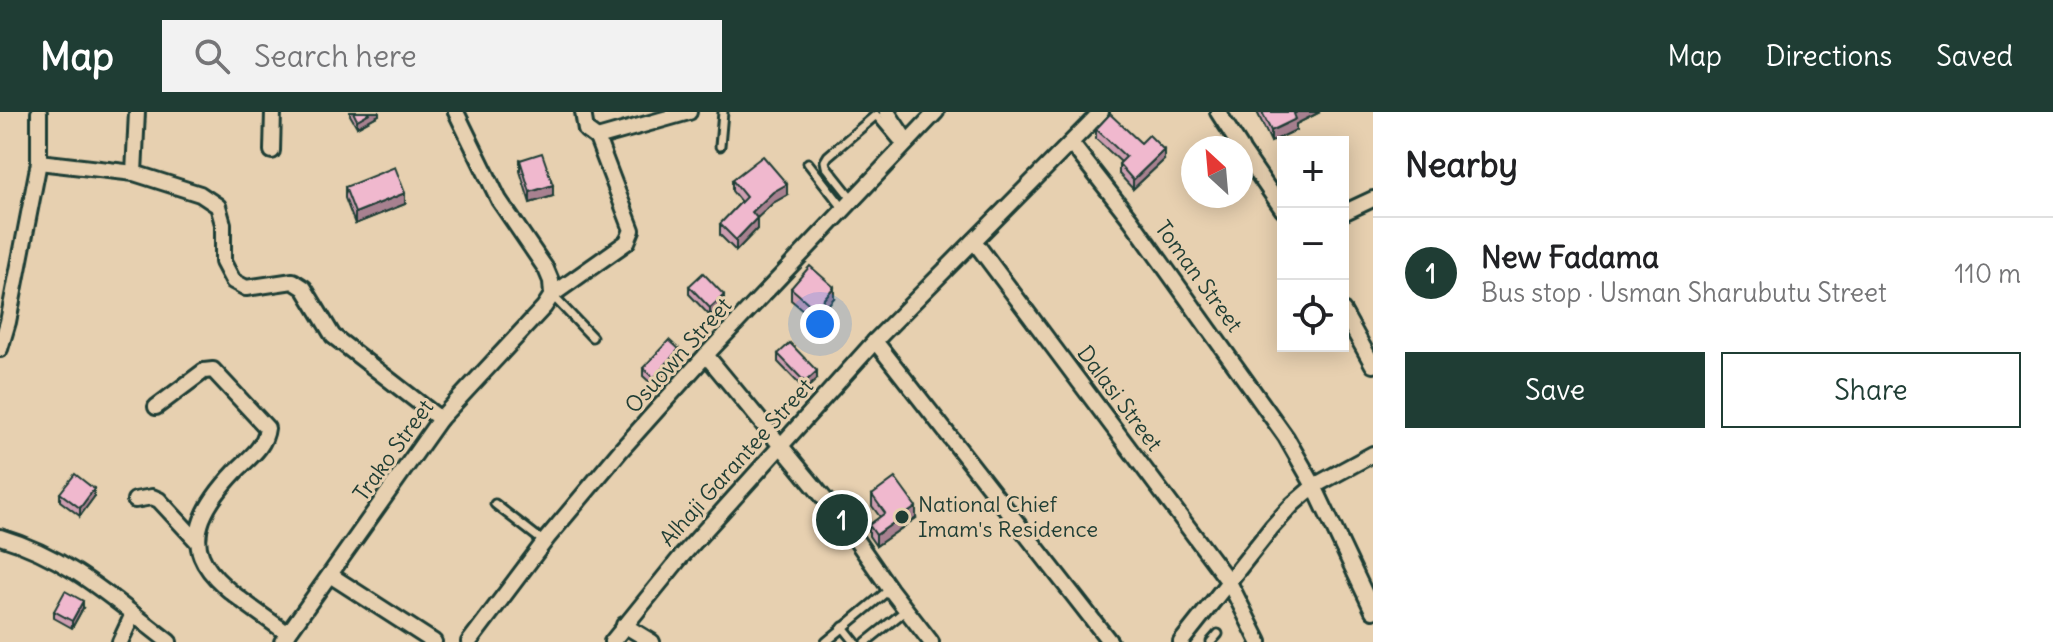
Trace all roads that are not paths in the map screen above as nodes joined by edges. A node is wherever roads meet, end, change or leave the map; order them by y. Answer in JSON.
{"nodes":[{"id":1,"x":39,"y":112,"type":"edge"},
{"id":2,"x":137,"y":112,"type":"edge"},
{"id":3,"x":273,"y":112,"type":"edge"},
{"id":4,"x":456,"y":112,"type":"edge"},
{"id":5,"x":583,"y":112,"type":"edge"},
{"id":6,"x":689,"y":112,"type":"edge"},
{"id":7,"x":723,"y":112,"type":"edge"},
{"id":8,"x":887,"y":112,"type":"edge"},
{"id":9,"x":936,"y":112,"type":"edge"},
{"id":10,"x":1101,"y":112,"type":"edge"},
{"id":11,"x":1218,"y":112,"type":"edge"},
{"id":12,"x":1233,"y":136,"type":"edge"},
{"id":13,"x":597,"y":138,"type":"junction"},
{"id":14,"x":1071,"y":143,"type":"junction"},
{"id":15,"x":905,"y":145,"type":"junction"},
{"id":16,"x":720,"y":146,"type":"dead end"},
{"id":17,"x":272,"y":151,"type":"dead end"},
{"id":18,"x":39,"y":162,"type":"junction"},
{"id":19,"x":808,"y":163,"type":"dead end"},
{"id":20,"x":1253,"y":166,"type":"edge"},
{"id":21,"x":134,"y":173,"type":"junction"},
{"id":22,"x":848,"y":204,"type":"junction"},
{"id":23,"x":1371,"y":204,"type":"edge"},
{"id":24,"x":1282,"y":208,"type":"edge"},
{"id":25,"x":1349,"y":211,"type":"edge"},
{"id":26,"x":974,"y":241,"type":"junction"},
{"id":27,"x":552,"y":295,"type":"junction"},
{"id":28,"x":1349,"y":322,"type":"edge"},
{"id":29,"x":592,"y":337,"type":"dead end"},
{"id":30,"x":875,"y":341,"type":"junction"},
{"id":31,"x":0,"y":349,"type":"edge"},
{"id":32,"x":706,"y":355,"type":"junction"},
{"id":33,"x":1373,"y":365,"type":"edge"},
{"id":34,"x":156,"y":407,"type":"dead end"},
{"id":35,"x":440,"y":419,"type":"junction"},
{"id":36,"x":780,"y":444,"type":"junction"},
{"id":37,"x":1373,"y":454,"type":"edge"},
{"id":38,"x":1314,"y":486,"type":"junction"},
{"id":39,"x":135,"y":500,"type":"dead end"},
{"id":40,"x":495,"y":504,"type":"dead end"},
{"id":41,"x":0,"y":537,"type":"edge"},
{"id":42,"x":196,"y":540,"type":"junction"},
{"id":43,"x":544,"y":542,"type":"junction"},
{"id":44,"x":330,"y":575,"type":"junction"},
{"id":45,"x":1229,"y":582,"type":"junction"},
{"id":46,"x":890,"y":589,"type":"junction"},
{"id":47,"x":906,"y":610,"type":"junction"},
{"id":48,"x":1373,"y":611,"type":"edge"},
{"id":49,"x":133,"y":614,"type":"junction"},
{"id":50,"x":624,"y":625,"type":"junction"},
{"id":51,"x":843,"y":627,"type":"junction"},
{"id":52,"x":1218,"y":634,"type":"dead end"},
{"id":53,"x":285,"y":638,"type":"edge"},
{"id":54,"x":120,"y":642,"type":"edge"},
{"id":55,"x":169,"y":642,"type":"edge"},
{"id":56,"x":434,"y":642,"type":"edge"},
{"id":57,"x":469,"y":642,"type":"edge"},
{"id":58,"x":612,"y":642,"type":"edge"},
{"id":59,"x":652,"y":642,"type":"edge"},
{"id":60,"x":826,"y":642,"type":"edge"},
{"id":61,"x":855,"y":642,"type":"edge"},
{"id":62,"x":866,"y":642,"type":"edge"},
{"id":63,"x":931,"y":642,"type":"edge"},
{"id":64,"x":1110,"y":642,"type":"edge"},
{"id":65,"x":1181,"y":642,"type":"edge"},
{"id":66,"x":1211,"y":642,"type":"edge"},
{"id":67,"x":1259,"y":642,"type":"edge"}],
"edges":[{"from":1,"to":18,"type":"street"},
{"from":2,"to":21,"type":"street"},
{"from":3,"to":17,"type":"street"},
{"from":4,"to":27,"type":"street"},
{"from":5,"to":13,"type":"street","name":"Trako Street"},
{"from":6,"to":13,"type":"street"},
{"from":7,"to":16,"type":"lane"},
{"from":8,"to":15,"type":"street"},
{"from":9,"to":15,"type":"street","name":"Osuown Street"},
{"from":10,"to":14,"type":"street","name":"Alhaji Garantee Street"},
{"from":11,"to":12,"type":"street"},
{"from":13,"to":27,"type":"street","name":"Trako Street"},
{"from":14,"to":26,"type":"street","name":"Alhaji Garantee Street"},
{"from":14,"to":38,"type":"street","name":"Toman Street"},
{"from":15,"to":22,"type":"street","name":"Osuown Street"},
{"from":15,"to":22,"type":"lane"},
{"from":18,"to":21,"type":"street"},
{"from":18,"to":31,"type":"street"},
{"from":19,"to":22,"type":"lane"},
{"from":20,"to":24,"type":"street"},
{"from":21,"to":35,"type":"street"},
{"from":22,"to":32,"type":"street","name":"Osuown Street"},
{"from":23,"to":25,"type":"street"},
{"from":26,"to":30,"type":"street","name":"Alhaji Garantee Street"},
{"from":26,"to":45,"type":"street","name":"Dalasi Street"},
{"from":27,"to":29,"type":"lane"},
{"from":27,"to":35,"type":"street","name":"Trako Street"},
{"from":28,"to":33,"type":"street"},
{"from":30,"to":36,"type":"street","name":"Alhaji Garantee Street"},
{"from":30,"to":64,"type":"street"},
{"from":32,"to":36,"type":"street"},
{"from":32,"to":43,"type":"street","name":"Osuown Street"},
{"from":34,"to":42,"type":"street"},
{"from":35,"to":44,"type":"street","name":"Trako Street"},
{"from":36,"to":46,"type":"street"},
{"from":36,"to":50,"type":"street","name":"Alhaji Garantee Street"},
{"from":37,"to":38,"type":"street"},
{"from":38,"to":45,"type":"street"},
{"from":38,"to":48,"type":"street","name":"Toman Street"},
{"from":39,"to":42,"type":"street"},
{"from":40,"to":43,"type":"lane"},
{"from":41,"to":49,"type":"street"},
{"from":42,"to":53,"type":"street"},
{"from":43,"to":57,"type":"street","name":"Osuown Street"},
{"from":44,"to":53,"type":"street","name":"Trako Street"},
{"from":44,"to":56,"type":"street"},
{"from":45,"to":65,"type":"street"},
{"from":45,"to":67,"type":"street","name":"Dalasi Street"},
{"from":46,"to":47,"type":"street"},
{"from":46,"to":51,"type":"lane"},
{"from":47,"to":62,"type":"lane"},
{"from":47,"to":63,"type":"street"},
{"from":49,"to":54,"type":"street"},
{"from":49,"to":55,"type":"street"},
{"from":50,"to":58,"type":"street","name":"Alhaji Garantee Street"},
{"from":50,"to":59,"type":"street"},
{"from":51,"to":60,"type":"lane"},
{"from":51,"to":61,"type":"lane"},
{"from":52,"to":66,"type":"lane"}]}
